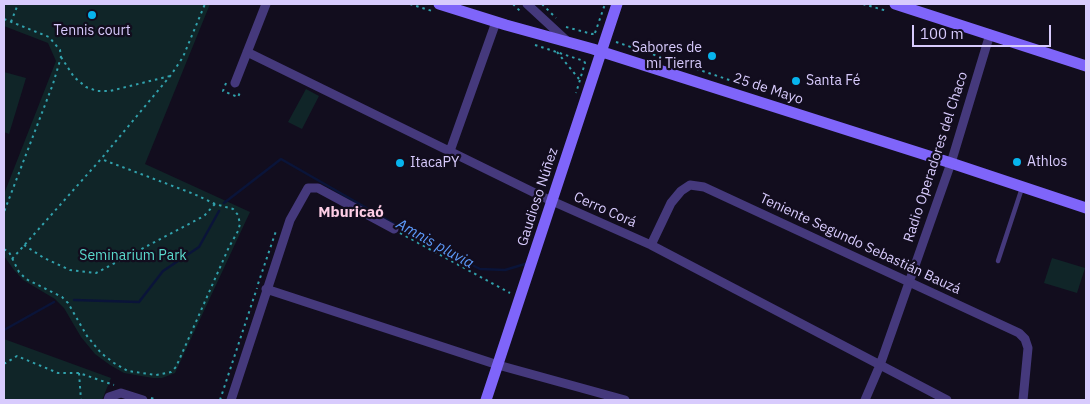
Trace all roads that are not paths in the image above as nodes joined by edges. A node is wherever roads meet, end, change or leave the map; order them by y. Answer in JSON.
{"nodes":[{"id":1,"x":266,"y":4,"type":"edge"},
{"id":2,"x":439,"y":4,"type":"edge"},
{"id":3,"x":527,"y":4,"type":"edge"},
{"id":4,"x":617,"y":4,"type":"edge"},
{"id":5,"x":895,"y":4,"type":"edge"},
{"id":6,"x":496,"y":22,"type":"junction"},
{"id":7,"x":990,"y":34,"type":"junction"},
{"id":8,"x":567,"y":42,"type":"junction"},
{"id":9,"x":247,"y":52,"type":"junction"},
{"id":10,"x":602,"y":52,"type":"junction"},
{"id":11,"x":1086,"y":66,"type":"edge"},
{"id":12,"x":234,"y":83,"type":"dead end"},
{"id":13,"x":450,"y":151,"type":"junction"},
{"id":14,"x":951,"y":163,"type":"junction"},
{"id":15,"x":1022,"y":187,"type":"junction"},
{"id":16,"x":552,"y":201,"type":"junction"},
{"id":17,"x":1086,"y":208,"type":"edge"},
{"id":18,"x":394,"y":229,"type":"road end"},
{"id":19,"x":651,"y":245,"type":"junction"},
{"id":20,"x":998,"y":262,"type":"dead end"},
{"id":21,"x":908,"y":283,"type":"junction"},
{"id":22,"x":266,"y":289,"type":"junction"},
{"id":23,"x":498,"y":365,"type":"junction"},
{"id":24,"x":880,"y":365,"type":"junction"},
{"id":25,"x":108,"y":400,"type":"edge"},
{"id":26,"x":142,"y":400,"type":"edge"},
{"id":27,"x":231,"y":400,"type":"edge"},
{"id":28,"x":486,"y":400,"type":"edge"},
{"id":29,"x":625,"y":400,"type":"edge"},
{"id":30,"x":866,"y":400,"type":"edge"},
{"id":31,"x":947,"y":400,"type":"edge"},
{"id":32,"x":1023,"y":400,"type":"edge"}],
"edges":[{"from":1,"to":9,"type":"street"},
{"from":2,"to":6,"type":"main road","name":"25 de Mayo"},
{"from":3,"to":8,"type":"street"},
{"from":4,"to":10,"type":"main road","name":"Gaudioso Núñez"},
{"from":5,"to":7,"type":"main road"},
{"from":6,"to":8,"type":"main road","name":"25 de Mayo"},
{"from":6,"to":13,"type":"street"},
{"from":7,"to":11,"type":"main road"},
{"from":7,"to":14,"type":"street","name":"Radio Operadores del Chaco"},
{"from":8,"to":10,"type":"main road","name":"25 de Mayo"},
{"from":9,"to":12,"type":"street"},
{"from":9,"to":13,"type":"street","name":"Cerro Corá"},
{"from":10,"to":14,"type":"main road","name":"25 de Mayo"},
{"from":10,"to":16,"type":"main road","name":"Gaudioso Núñez"},
{"from":13,"to":16,"type":"street","name":"Cerro Corá"},
{"from":14,"to":15,"type":"main road","name":"25 de Mayo"},
{"from":14,"to":21,"type":"street","name":"Radio Operadores del Chaco"},
{"from":15,"to":17,"type":"main road","name":"25 de Mayo"},
{"from":15,"to":20,"type":"lane"},
{"from":16,"to":19,"type":"street","name":"Cerro Corá"},
{"from":16,"to":23,"type":"main road","name":"Gaudioso Núñez"},
{"from":18,"to":22,"type":"street"},
{"from":19,"to":21,"type":"street","name":"Teniente Segundo Sebastián Bauzá"},
{"from":19,"to":24,"type":"street","name":"Cerro Corá"},
{"from":21,"to":24,"type":"street","name":"Radio Operadores del Chaco"},
{"from":21,"to":32,"type":"street","name":"Teniente Segundo Sebastián Bauzá"},
{"from":22,"to":23,"type":"street"},
{"from":22,"to":27,"type":"street"},
{"from":23,"to":28,"type":"main road","name":"Gaudioso Núñez"},
{"from":23,"to":29,"type":"street"},
{"from":24,"to":30,"type":"street","name":"Radio Operadores del Chaco"},
{"from":24,"to":31,"type":"street","name":"Cerro Corá"},
{"from":25,"to":26,"type":"street"}]}
